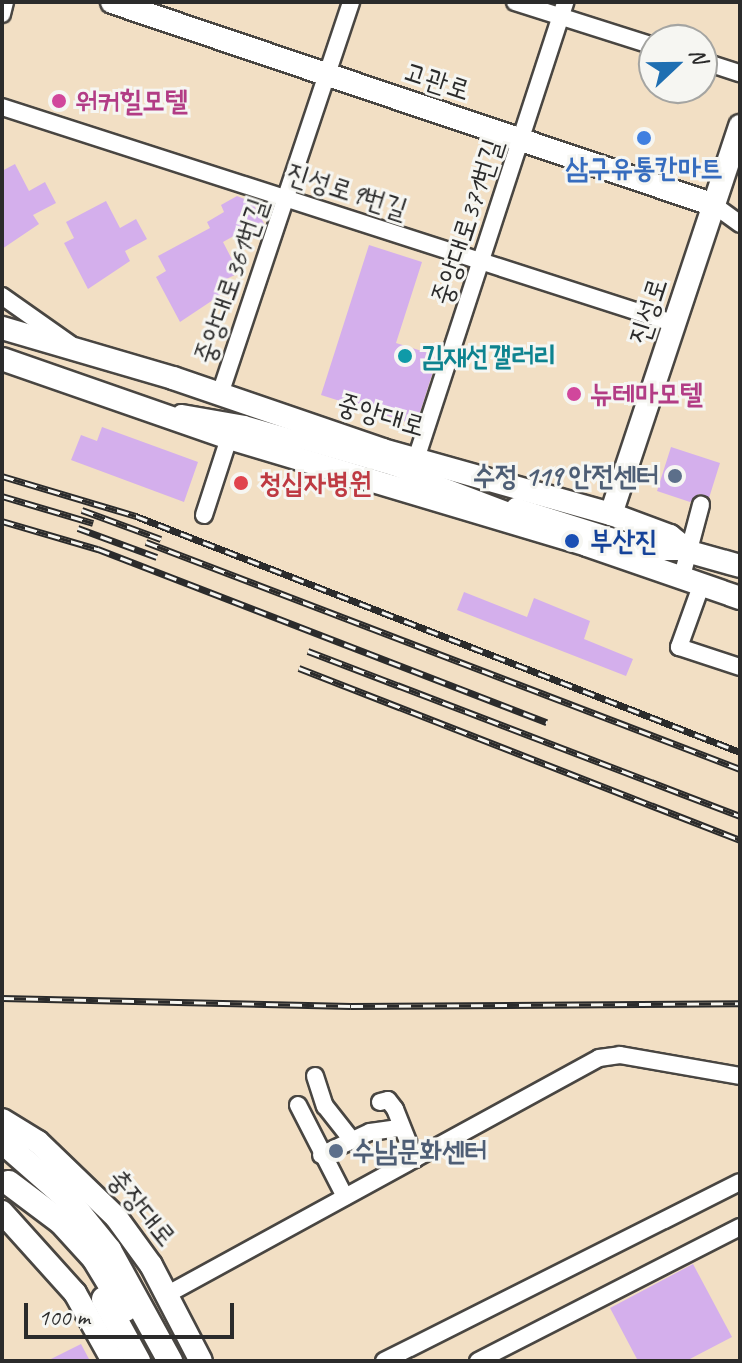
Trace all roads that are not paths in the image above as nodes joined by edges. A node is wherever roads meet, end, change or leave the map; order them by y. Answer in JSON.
{"nodes":[{"id":1,"x":5,"y":2,"type":"edge"},
{"id":2,"x":112,"y":2,"type":"edge"},
{"id":3,"x":351,"y":2,"type":"edge"},
{"id":4,"x":515,"y":2,"type":"edge"},
{"id":5,"x":562,"y":9,"type":"edge"},
{"id":6,"x":2,"y":14,"type":"edge"},
{"id":7,"x":638,"y":40,"type":"edge"},
{"id":8,"x":718,"y":66,"type":"edge"},
{"id":9,"x":740,"y":73,"type":"edge"},
{"id":10,"x":328,"y":76,"type":"junction"},
{"id":11,"x":2,"y":107,"type":"edge"},
{"id":12,"x":740,"y":126,"type":"edge"},
{"id":13,"x":521,"y":140,"type":"junction"},
{"id":14,"x":286,"y":199,"type":"junction"},
{"id":15,"x":714,"y":205,"type":"junction"},
{"id":16,"x":740,"y":224,"type":"edge"},
{"id":17,"x":482,"y":262,"type":"junction"},
{"id":18,"x":2,"y":296,"type":"edge"},
{"id":19,"x":676,"y":324,"type":"junction"},
{"id":20,"x":2,"y":328,"type":"edge"},
{"id":21,"x":81,"y":351,"type":"junction"},
{"id":22,"x":2,"y":359,"type":"edge"},
{"id":23,"x":220,"y":394,"type":"junction"},
{"id":24,"x":132,"y":404,"type":"junction"},
{"id":25,"x":229,"y":438,"type":"junction"},
{"id":26,"x":383,"y":450,"type":"junction"},
{"id":27,"x":417,"y":456,"type":"junction"},
{"id":28,"x":701,"y":505,"type":"dead end"},
{"id":29,"x":611,"y":514,"type":"junction"},
{"id":30,"x":204,"y":515,"type":"dead end"},
{"id":31,"x":587,"y":545,"type":"junction"},
{"id":32,"x":690,"y":552,"type":"junction"},
{"id":33,"x":740,"y":566,"type":"edge"},
{"id":34,"x":691,"y":583,"type":"junction"},
{"id":35,"x":740,"y":598,"type":"edge"},
{"id":36,"x":740,"y":667,"type":"edge"},
{"id":37,"x":315,"y":1076,"type":"dead end"},
{"id":38,"x":740,"y":1076,"type":"edge"},
{"id":39,"x":380,"y":1102,"type":"dead end"},
{"id":40,"x":298,"y":1105,"type":"dead end"},
{"id":41,"x":2,"y":1120,"type":"edge"},
{"id":42,"x":399,"y":1128,"type":"junction"},
{"id":43,"x":351,"y":1139,"type":"junction"},
{"id":44,"x":2,"y":1141,"type":"edge"},
{"id":45,"x":321,"y":1155,"type":"junction"},
{"id":46,"x":415,"y":1159,"type":"junction"},
{"id":47,"x":6,"y":1181,"type":"edge"},
{"id":48,"x":740,"y":1182,"type":"edge"},
{"id":49,"x":345,"y":1197,"type":"junction"},
{"id":50,"x":2,"y":1212,"type":"edge"},
{"id":51,"x":740,"y":1227,"type":"edge"},
{"id":52,"x":95,"y":1258,"type":"junction"},
{"id":53,"x":168,"y":1294,"type":"junction"},
{"id":54,"x":113,"y":1361,"type":"edge"},
{"id":55,"x":138,"y":1361,"type":"edge"},
{"id":56,"x":153,"y":1361,"type":"edge"},
{"id":57,"x":170,"y":1361,"type":"edge"},
{"id":58,"x":201,"y":1361,"type":"edge"},
{"id":59,"x":384,"y":1361,"type":"edge"},
{"id":60,"x":478,"y":1361,"type":"edge"}],
"edges":[{"from":1,"to":6,"type":"street"},
{"from":2,"to":10,"type":"main road","name":"고관로"},
{"from":3,"to":10,"type":"street","name":"중앙대로361번길"},
{"from":4,"to":5,"type":"street"},
{"from":5,"to":7,"type":"street"},
{"from":5,"to":13,"type":"street","name":"중앙대로371번길"},
{"from":8,"to":9,"type":"street"},
{"from":10,"to":13,"type":"main road","name":"고관로"},
{"from":10,"to":14,"type":"street","name":"중앙대로361번길"},
{"from":11,"to":14,"type":"street","name":"진성로9번길"},
{"from":12,"to":15,"type":"main road","name":"진성로"},
{"from":13,"to":15,"type":"main road","name":"고관로"},
{"from":13,"to":17,"type":"street","name":"중앙대로371번길"},
{"from":14,"to":17,"type":"street","name":"진성로9번길"},
{"from":14,"to":23,"type":"street","name":"중앙대로361번길"},
{"from":15,"to":16,"type":"street","name":"고관로"},
{"from":15,"to":19,"type":"main road","name":"진성로"},
{"from":17,"to":19,"type":"street","name":"진성로9번길"},
{"from":17,"to":27,"type":"street","name":"중앙대로371번길"},
{"from":18,"to":21,"type":"street"},
{"from":19,"to":29,"type":"main road","name":"진성로"},
{"from":20,"to":21,"type":"main road","name":"중앙대로"},
{"from":21,"to":23,"type":"main road","name":"중앙대로"},
{"from":22,"to":24,"type":"main road"},
{"from":23,"to":26,"type":"main road","name":"중앙대로"},
{"from":24,"to":25,"type":"main road"},
{"from":24,"to":31,"type":"street"},
{"from":25,"to":30,"type":"street"},
{"from":25,"to":31,"type":"main road"},
{"from":26,"to":27,"type":"main road","name":"중앙대로"},
{"from":26,"to":32,"type":"street"},
{"from":27,"to":29,"type":"main road","name":"중앙대로"},
{"from":28,"to":32,"type":"street"},
{"from":29,"to":32,"type":"main road","name":"중앙대로"},
{"from":31,"to":34,"type":"main road"},
{"from":32,"to":33,"type":"main road","name":"중앙대로"},
{"from":32,"to":34,"type":"street"},
{"from":34,"to":35,"type":"main road"},
{"from":34,"to":36,"type":"street"},
{"from":37,"to":43,"type":"street"},
{"from":38,"to":46,"type":"street"},
{"from":39,"to":42,"type":"street"},
{"from":40,"to":45,"type":"street"},
{"from":41,"to":53,"type":"main road","name":"충장대로"},
{"from":42,"to":43,"type":"street"},
{"from":42,"to":46,"type":"street"},
{"from":43,"to":45,"type":"street"},
{"from":44,"to":52,"type":"highway"},
{"from":45,"to":49,"type":"street"},
{"from":46,"to":49,"type":"street"},
{"from":47,"to":52,"type":"highway"},
{"from":48,"to":59,"type":"street"},
{"from":49,"to":53,"type":"street"},
{"from":50,"to":54,"type":"main road"},
{"from":51,"to":60,"type":"street"},
{"from":52,"to":55,"type":"highway"},
{"from":52,"to":56,"type":"highway"},
{"from":52,"to":57,"type":"highway"},
{"from":53,"to":58,"type":"main road","name":"충장대로"}]}
